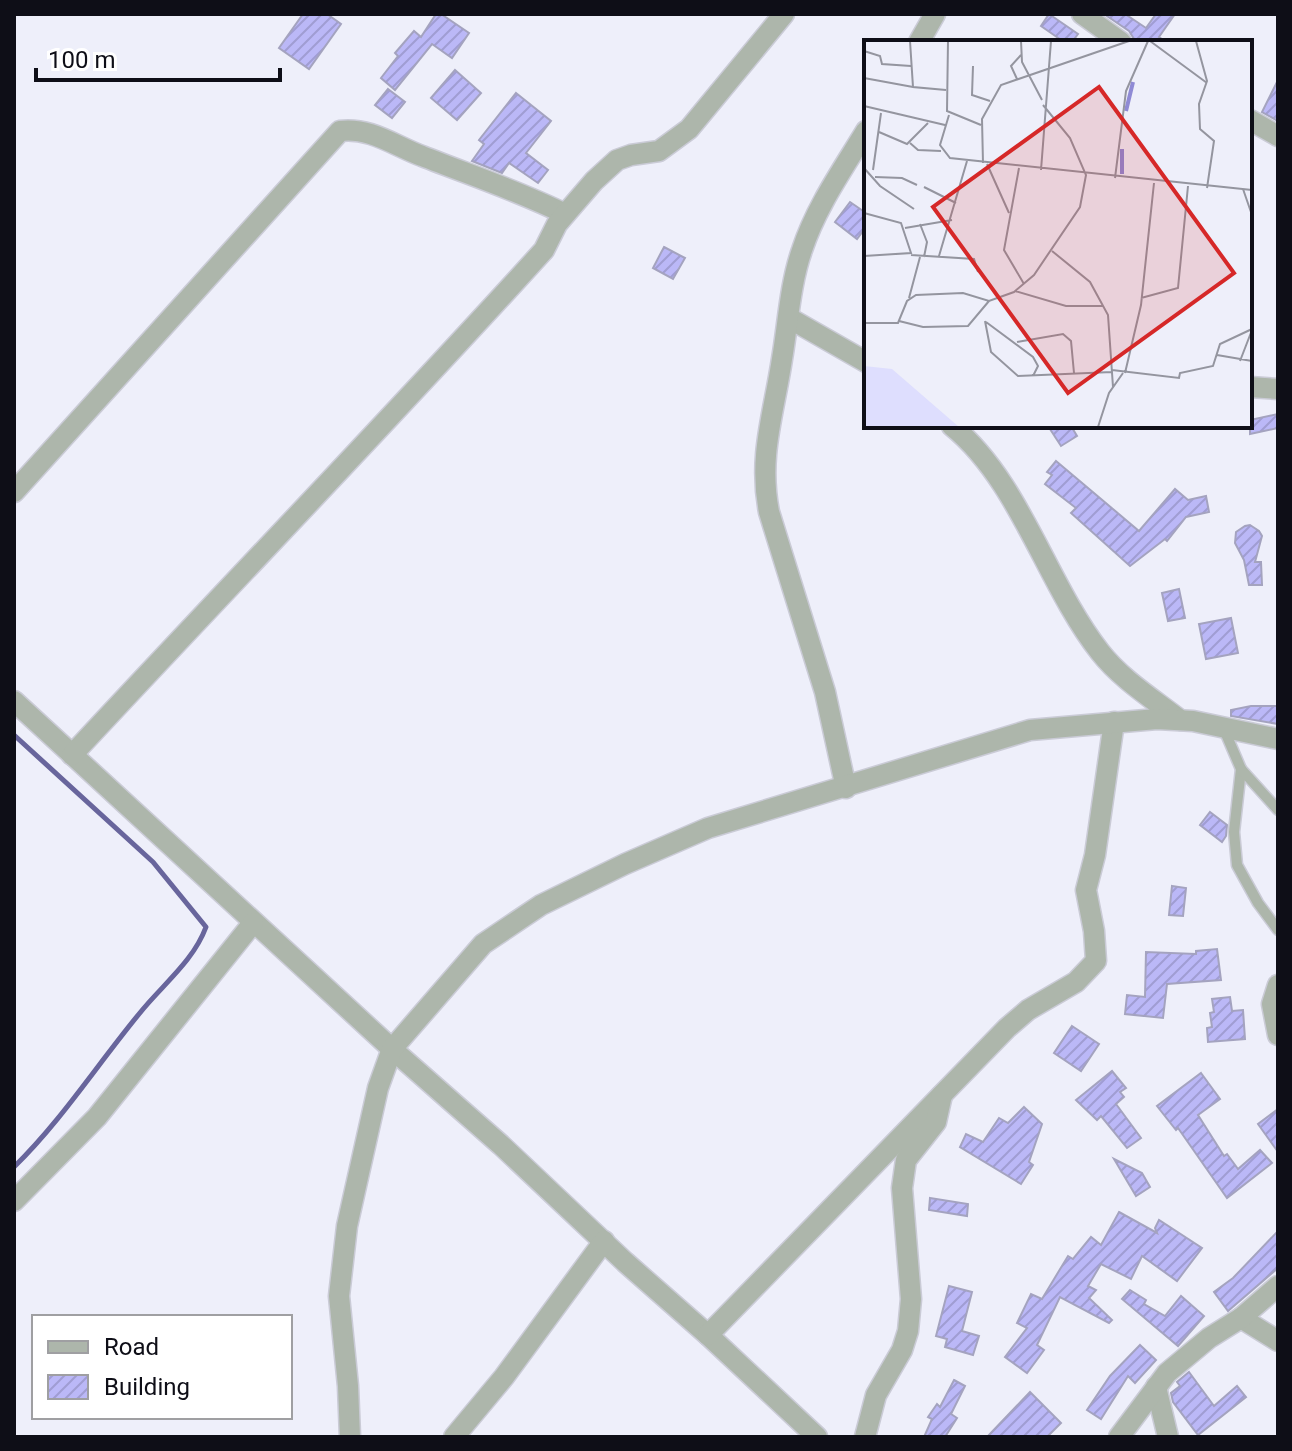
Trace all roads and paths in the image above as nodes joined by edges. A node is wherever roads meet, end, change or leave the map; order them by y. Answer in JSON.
{"nodes":[{"id":1,"x":784,"y":14,"type":"edge"},
{"id":2,"x":935,"y":14,"type":"edge"},
{"id":3,"x":1082,"y":14,"type":"edge"},
{"id":4,"x":920,"y":40,"type":"edge"},
{"id":5,"x":1118,"y":40,"type":"edge"},
{"id":6,"x":1252,"y":121,"type":"edge"},
{"id":7,"x":864,"y":134,"type":"edge"},
{"id":8,"x":1278,"y":136,"type":"edge"},
{"id":9,"x":565,"y":214,"type":"junction"},
{"id":10,"x":789,"y":318,"type":"junction"},
{"id":11,"x":864,"y":361,"type":"edge"},
{"id":12,"x":1252,"y":387,"type":"edge"},
{"id":13,"x":1278,"y":389,"type":"edge"},
{"id":14,"x":954,"y":428,"type":"edge"},
{"id":15,"x":14,"y":492,"type":"edge"},
{"id":16,"x":14,"y":701,"type":"edge"},
{"id":17,"x":1180,"y":720,"type":"junction"},
{"id":18,"x":1114,"y":722,"type":"junction"},
{"id":19,"x":1223,"y":727,"type":"junction"},
{"id":20,"x":1278,"y":739,"type":"edge"},
{"id":21,"x":72,"y":755,"type":"junction"},
{"id":22,"x":1241,"y":769,"type":"junction"},
{"id":23,"x":846,"y":788,"type":"junction"},
{"id":24,"x":1278,"y":810,"type":"edge"},
{"id":25,"x":253,"y":923,"type":"junction"},
{"id":26,"x":1278,"y":930,"type":"edge"},
{"id":27,"x":1278,"y":985,"type":"edge"},
{"id":28,"x":1278,"y":1035,"type":"edge"},
{"id":29,"x":392,"y":1049,"type":"junction"},
{"id":30,"x":942,"y":1093,"type":"junction"},
{"id":31,"x":14,"y":1201,"type":"edge"},
{"id":32,"x":604,"y":1241,"type":"junction"},
{"id":33,"x":1278,"y":1286,"type":"edge"},
{"id":34,"x":1241,"y":1318,"type":"junction"},
{"id":35,"x":708,"y":1335,"type":"junction"},
{"id":36,"x":1278,"y":1341,"type":"edge"},
{"id":37,"x":1156,"y":1387,"type":"junction"},
{"id":38,"x":350,"y":1437,"type":"edge"},
{"id":39,"x":454,"y":1437,"type":"edge"},
{"id":40,"x":817,"y":1437,"type":"edge"},
{"id":41,"x":865,"y":1437,"type":"edge"},
{"id":42,"x":1119,"y":1437,"type":"edge"},
{"id":43,"x":1168,"y":1437,"type":"edge"}],
"edges":[{"from":1,"to":9,"type":"street"},
{"from":2,"to":4,"type":"street"},
{"from":3,"to":5,"type":"street"},
{"from":6,"to":8,"type":"street"},
{"from":7,"to":10,"type":"street"},
{"from":9,"to":15,"type":"street"},
{"from":9,"to":21,"type":"street"},
{"from":10,"to":11,"type":"street"},
{"from":10,"to":23,"type":"street"},
{"from":12,"to":13,"type":"street"},
{"from":14,"to":17,"type":"street"},
{"from":16,"to":21,"type":"street"},
{"from":17,"to":18,"type":"street"},
{"from":17,"to":19,"type":"street"},
{"from":18,"to":23,"type":"street"},
{"from":18,"to":30,"type":"street"},
{"from":19,"to":20,"type":"street"},
{"from":19,"to":22,"type":"lane"},
{"from":21,"to":25,"type":"street"},
{"from":22,"to":24,"type":"lane"},
{"from":22,"to":26,"type":"lane"},
{"from":23,"to":29,"type":"street"},
{"from":25,"to":29,"type":"street"},
{"from":25,"to":31,"type":"street"},
{"from":27,"to":28,"type":"street"},
{"from":29,"to":32,"type":"street"},
{"from":29,"to":38,"type":"street"},
{"from":30,"to":35,"type":"street"},
{"from":30,"to":41,"type":"street"},
{"from":32,"to":35,"type":"street"},
{"from":32,"to":39,"type":"street"},
{"from":33,"to":34,"type":"street"},
{"from":34,"to":36,"type":"street"},
{"from":34,"to":37,"type":"street"},
{"from":35,"to":40,"type":"street"},
{"from":37,"to":42,"type":"street"},
{"from":37,"to":43,"type":"street"}]}
